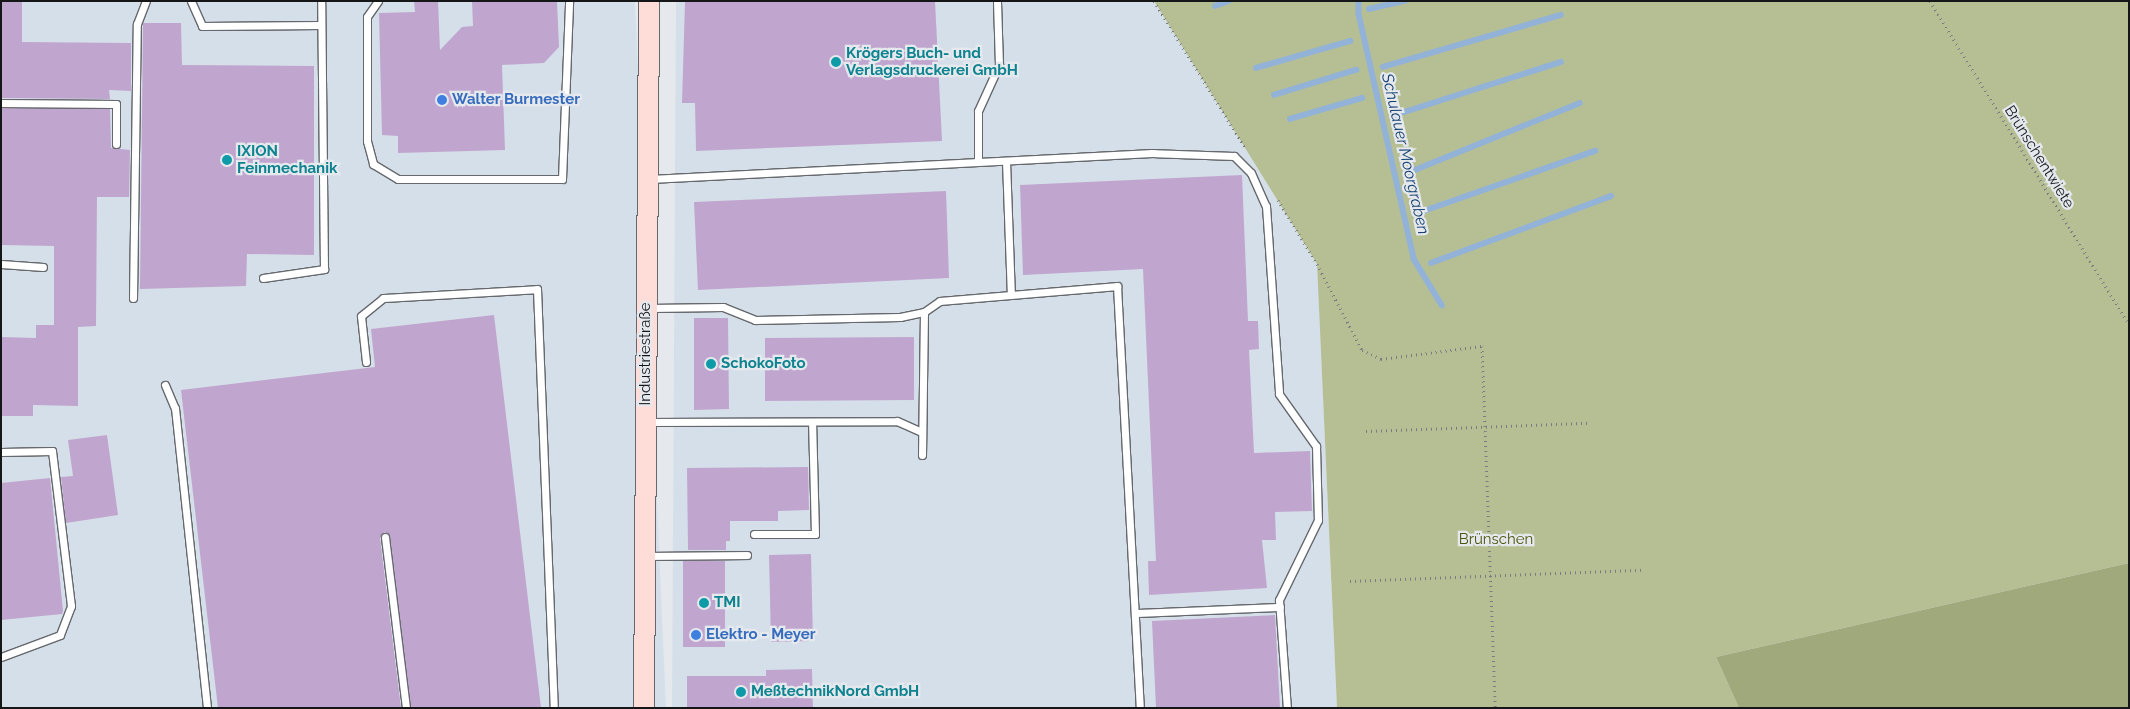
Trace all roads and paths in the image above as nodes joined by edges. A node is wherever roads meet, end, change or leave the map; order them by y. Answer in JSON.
{"nodes":[{"id":1,"x":146,"y":1,"type":"edge"},
{"id":2,"x":192,"y":1,"type":"edge"},
{"id":3,"x":321,"y":1,"type":"edge"},
{"id":4,"x":378,"y":1,"type":"edge"},
{"id":5,"x":569,"y":1,"type":"edge"},
{"id":6,"x":649,"y":1,"type":"edge"},
{"id":7,"x":997,"y":1,"type":"edge"},
{"id":8,"x":1930,"y":1,"type":"edge"},
{"id":9,"x":321,"y":25,"type":"junction"},
{"id":10,"x":1,"y":103,"type":"edge"},
{"id":11,"x":116,"y":144,"type":"dead end"},
{"id":12,"x":1006,"y":160,"type":"junction"},
{"id":13,"x":978,"y":162,"type":"junction"},
{"id":14,"x":647,"y":179,"type":"junction"},
{"id":15,"x":1,"y":264,"type":"edge"},
{"id":16,"x":43,"y":267,"type":"dead end"},
{"id":17,"x":263,"y":278,"type":"dead end"},
{"id":18,"x":1011,"y":295,"type":"junction"},
{"id":19,"x":133,"y":298,"type":"dead end"},
{"id":20,"x":646,"y":308,"type":"junction"},
{"id":21,"x":924,"y":312,"type":"junction"},
{"id":22,"x":2129,"y":324,"type":"edge"},
{"id":23,"x":1381,"y":359,"type":"dead end"},
{"id":24,"x":366,"y":362,"type":"dead end"},
{"id":25,"x":165,"y":385,"type":"dead end"},
{"id":26,"x":646,"y":422,"type":"junction"},
{"id":27,"x":812,"y":422,"type":"junction"},
{"id":28,"x":1590,"y":423,"type":"dead end"},
{"id":29,"x":1484,"y":425,"type":"junction"},
{"id":30,"x":922,"y":432,"type":"junction"},
{"id":31,"x":1366,"y":432,"type":"dead end"},
{"id":32,"x":1,"y":452,"type":"edge"},
{"id":33,"x":922,"y":455,"type":"dead end"},
{"id":34,"x":754,"y":534,"type":"dead end"},
{"id":35,"x":385,"y":537,"type":"dead end"},
{"id":36,"x":747,"y":555,"type":"dead end"},
{"id":37,"x":645,"y":556,"type":"junction"},
{"id":38,"x":1643,"y":570,"type":"dead end"},
{"id":39,"x":1491,"y":575,"type":"junction"},
{"id":40,"x":1350,"y":581,"type":"dead end"},
{"id":41,"x":1280,"y":607,"type":"junction"},
{"id":42,"x":1135,"y":613,"type":"junction"},
{"id":43,"x":1,"y":657,"type":"edge"},
{"id":44,"x":207,"y":708,"type":"edge"},
{"id":45,"x":406,"y":708,"type":"edge"},
{"id":46,"x":554,"y":708,"type":"edge"},
{"id":47,"x":644,"y":708,"type":"edge"},
{"id":48,"x":1140,"y":708,"type":"edge"},
{"id":49,"x":1287,"y":708,"type":"edge"},
{"id":50,"x":1495,"y":708,"type":"edge"}],
"edges":[{"from":1,"to":19,"type":"lane"},
{"from":2,"to":9,"type":"lane"},
{"from":3,"to":9,"type":"lane"},
{"from":4,"to":5,"type":"lane"},
{"from":6,"to":14,"type":"street","name":"Industriestraße"},
{"from":7,"to":13,"type":"lane"},
{"from":8,"to":22,"type":"path","name":"Brünschentwiete"},
{"from":9,"to":17,"type":"lane"},
{"from":10,"to":11,"type":"lane"},
{"from":12,"to":13,"type":"lane"},
{"from":12,"to":18,"type":"lane"},
{"from":12,"to":41,"type":"lane"},
{"from":13,"to":14,"type":"lane"},
{"from":14,"to":20,"type":"street","name":"Industriestraße"},
{"from":15,"to":16,"type":"lane"},
{"from":18,"to":21,"type":"lane"},
{"from":18,"to":42,"type":"lane"},
{"from":20,"to":21,"type":"lane"},
{"from":20,"to":26,"type":"street","name":"Industriestraße"},
{"from":21,"to":30,"type":"lane"},
{"from":23,"to":29,"type":"path"},
{"from":24,"to":46,"type":"lane"},
{"from":25,"to":44,"type":"lane"},
{"from":26,"to":27,"type":"lane"},
{"from":26,"to":37,"type":"street","name":"Industriestraße"},
{"from":27,"to":30,"type":"lane"},
{"from":27,"to":34,"type":"lane"},
{"from":28,"to":29,"type":"path"},
{"from":29,"to":31,"type":"path"},
{"from":29,"to":39,"type":"path"},
{"from":30,"to":33,"type":"lane"},
{"from":32,"to":43,"type":"lane"},
{"from":35,"to":45,"type":"lane"},
{"from":36,"to":37,"type":"lane"},
{"from":37,"to":47,"type":"street","name":"Industriestraße"},
{"from":38,"to":39,"type":"path"},
{"from":39,"to":40,"type":"path"},
{"from":39,"to":50,"type":"path"},
{"from":41,"to":42,"type":"lane"},
{"from":41,"to":49,"type":"lane"},
{"from":42,"to":48,"type":"lane"}]}
